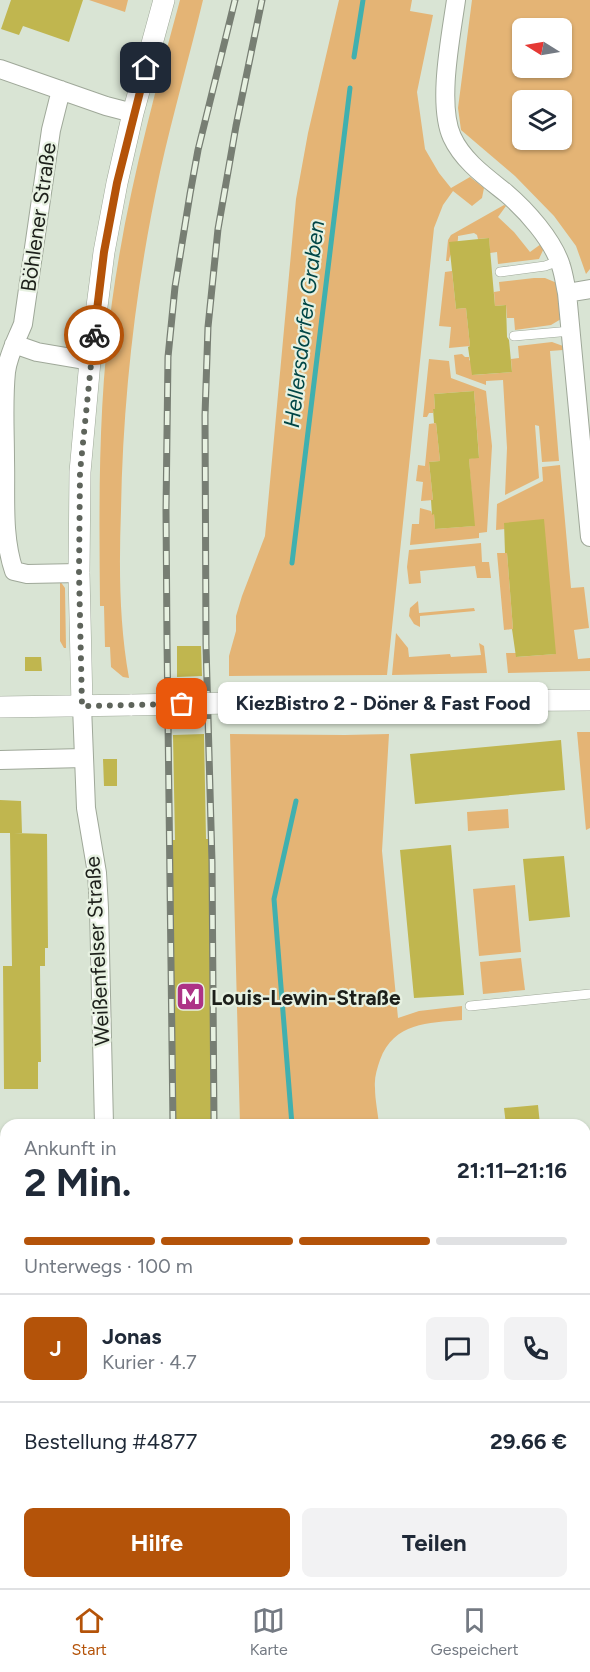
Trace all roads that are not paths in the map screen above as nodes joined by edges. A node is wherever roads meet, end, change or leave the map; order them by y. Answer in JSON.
{"nodes":[{"id":1,"x":164,"y":0,"type":"edge"},
{"id":2,"x":456,"y":0,"type":"edge"},
{"id":3,"x":0,"y":69,"type":"edge"},
{"id":4,"x":61,"y":90,"type":"junction"},
{"id":5,"x":134,"y":113,"type":"junction"},
{"id":6,"x":559,"y":261,"type":"junction"},
{"id":7,"x":500,"y":272,"type":"dead end"},
{"id":8,"x":590,"y":289,"type":"edge"},
{"id":9,"x":567,"y":293,"type":"junction"},
{"id":10,"x":571,"y":331,"type":"junction"},
{"id":11,"x":514,"y":336,"type":"dead end"},
{"id":12,"x":14,"y":344,"type":"junction"},
{"id":13,"x":90,"y":360,"type":"junction"},
{"id":14,"x":590,"y":537,"type":"edge"},
{"id":15,"x":79,"y":573,"type":"junction"},
{"id":16,"x":590,"y":700,"type":"edge"},
{"id":17,"x":82,"y":706,"type":"junction"},
{"id":18,"x":0,"y":707,"type":"edge"},
{"id":19,"x":84,"y":758,"type":"junction"},
{"id":20,"x":0,"y":760,"type":"edge"},
{"id":21,"x":590,"y":994,"type":"edge"},
{"id":22,"x":470,"y":1006,"type":"dead end"},
{"id":23,"x":104,"y":1119,"type":"edge"}],
"edges":[{"from":1,"to":5,"type":"street"},
{"from":2,"to":6,"type":"street"},
{"from":3,"to":4,"type":"street"},
{"from":4,"to":5,"type":"street"},
{"from":4,"to":12,"type":"street","name":"Böhlener Straße"},
{"from":5,"to":13,"type":"street"},
{"from":6,"to":7,"type":"lane"},
{"from":6,"to":9,"type":"street"},
{"from":8,"to":9,"type":"street"},
{"from":9,"to":10,"type":"street"},
{"from":10,"to":11,"type":"lane"},
{"from":10,"to":14,"type":"street"},
{"from":12,"to":13,"type":"street"},
{"from":12,"to":15,"type":"street","name":"Böhlener Straße"},
{"from":13,"to":15,"type":"street"},
{"from":15,"to":17,"type":"street"},
{"from":16,"to":17,"type":"street","bridge":true},
{"from":17,"to":18,"type":"street"},
{"from":17,"to":19,"type":"street","name":"Weißenfelser Straße"},
{"from":19,"to":20,"type":"street"},
{"from":19,"to":23,"type":"street","name":"Weißenfelser Straße"},
{"from":21,"to":22,"type":"lane"}]}
